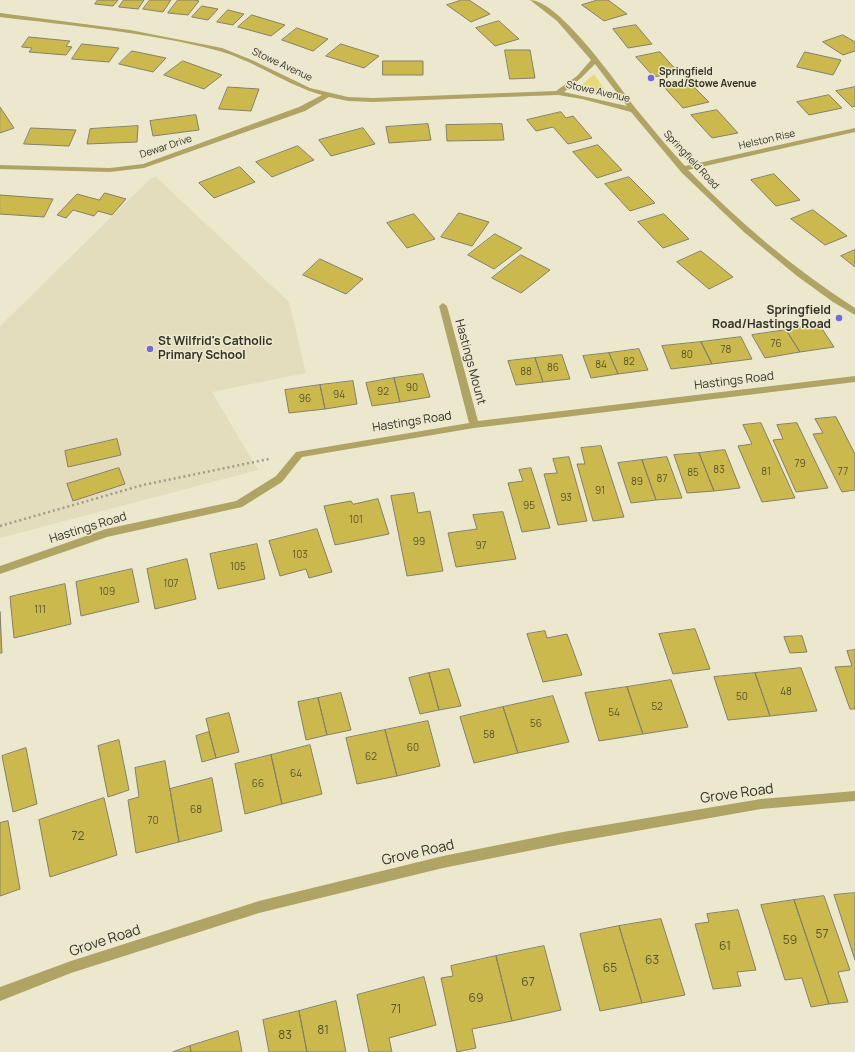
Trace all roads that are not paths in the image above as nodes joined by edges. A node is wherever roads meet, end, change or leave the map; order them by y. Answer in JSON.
{"nodes":[{"id":1,"x":533,"y":0,"type":"edge"},
{"id":2,"x":0,"y":15,"type":"edge"},
{"id":3,"x":595,"y":60,"type":"junction"},
{"id":4,"x":558,"y":93,"type":"junction"},
{"id":5,"x":328,"y":95,"type":"junction"},
{"id":6,"x":634,"y":110,"type":"junction"},
{"id":7,"x":855,"y":130,"type":"edge"},
{"id":8,"x":0,"y":167,"type":"edge"},
{"id":9,"x":683,"y":169,"type":"junction"},
{"id":10,"x":443,"y":306,"type":"dead end"},
{"id":11,"x":855,"y":312,"type":"edge"},
{"id":12,"x":855,"y":379,"type":"edge"},
{"id":13,"x":474,"y":425,"type":"junction"},
{"id":14,"x":0,"y":570,"type":"edge"},
{"id":15,"x":855,"y":796,"type":"edge"},
{"id":16,"x":0,"y":994,"type":"edge"}],
"edges":[{"from":1,"to":3,"type":"street","name":"Springfield Road"},
{"from":2,"to":5,"type":"street","name":"Stowe Avenue"},
{"from":3,"to":4,"type":"street","name":"Stowe Avenue"},
{"from":3,"to":6,"type":"street","name":"Springfield Road"},
{"from":4,"to":5,"type":"street","name":"Stowe Avenue"},
{"from":4,"to":6,"type":"street","name":"Stowe Avenue"},
{"from":5,"to":8,"type":"street","name":"Dewar Drive"},
{"from":6,"to":9,"type":"street","name":"Springfield Road"},
{"from":7,"to":9,"type":"street","name":"Helston Rise"},
{"from":9,"to":11,"type":"street","name":"Springfield Road"},
{"from":10,"to":13,"type":"street","name":"Hastings Mount"},
{"from":12,"to":13,"type":"street","name":"Hastings Road"},
{"from":13,"to":14,"type":"street","name":"Hastings Road"},
{"from":15,"to":16,"type":"street","name":"Grove Road"}]}
